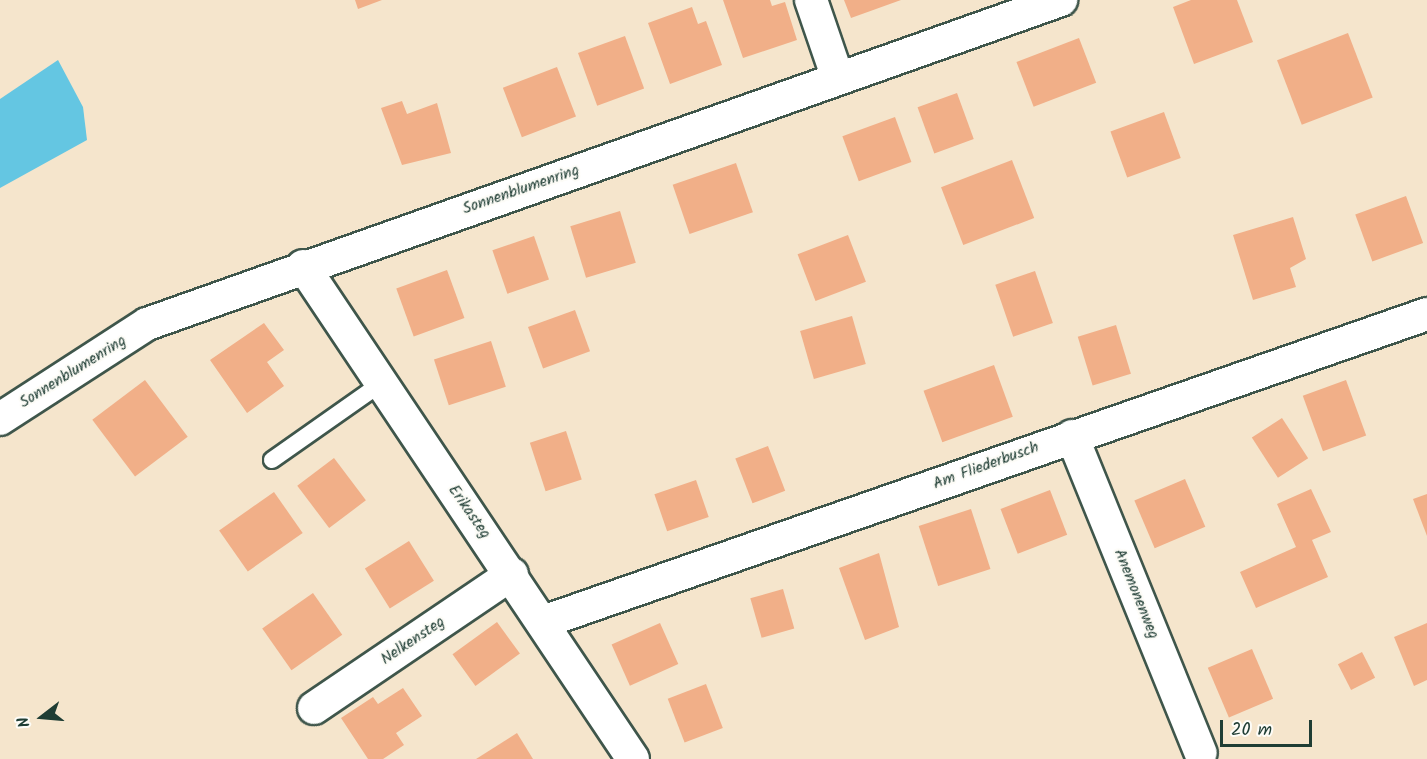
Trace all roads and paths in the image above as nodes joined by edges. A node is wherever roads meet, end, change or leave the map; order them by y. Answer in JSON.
{"nodes":[{"id":1,"x":811,"y":0,"type":"edge"},
{"id":2,"x":1061,"y":0,"type":"edge"},
{"id":3,"x":838,"y":79,"type":"junction"},
{"id":4,"x":303,"y":266,"type":"junction"},
{"id":5,"x":1427,"y":314,"type":"edge"},
{"id":6,"x":380,"y":384,"type":"junction"},
{"id":7,"x":0,"y":418,"type":"edge"},
{"id":8,"x":1072,"y":436,"type":"junction"},
{"id":9,"x":272,"y":460,"type":"dead end"},
{"id":10,"x":512,"y":574,"type":"junction"},
{"id":11,"x":546,"y":621,"type":"junction"},
{"id":12,"x":314,"y":708,"type":"dead end"},
{"id":13,"x":1201,"y":753,"type":"dead end"},
{"id":14,"x":633,"y":759,"type":"edge"}],
"edges":[{"from":1,"to":3,"type":"street"},
{"from":2,"to":3,"type":"street","name":"Sonnenblumenring"},
{"from":3,"to":4,"type":"street","name":"Sonnenblumenring"},
{"from":4,"to":6,"type":"street","name":"Erikasteg"},
{"from":4,"to":7,"type":"street","name":"Sonnenblumenring"},
{"from":5,"to":8,"type":"street","name":"Am Fliederbusch"},
{"from":6,"to":9,"type":"lane"},
{"from":6,"to":10,"type":"street","name":"Erikasteg"},
{"from":8,"to":11,"type":"street","name":"Am Fliederbusch"},
{"from":8,"to":13,"type":"street","name":"Anemonenweg"},
{"from":10,"to":11,"type":"street","name":"Erikasteg"},
{"from":10,"to":12,"type":"street","name":"Nelkensteg"},
{"from":11,"to":14,"type":"street","name":"Erikasteg"}]}
